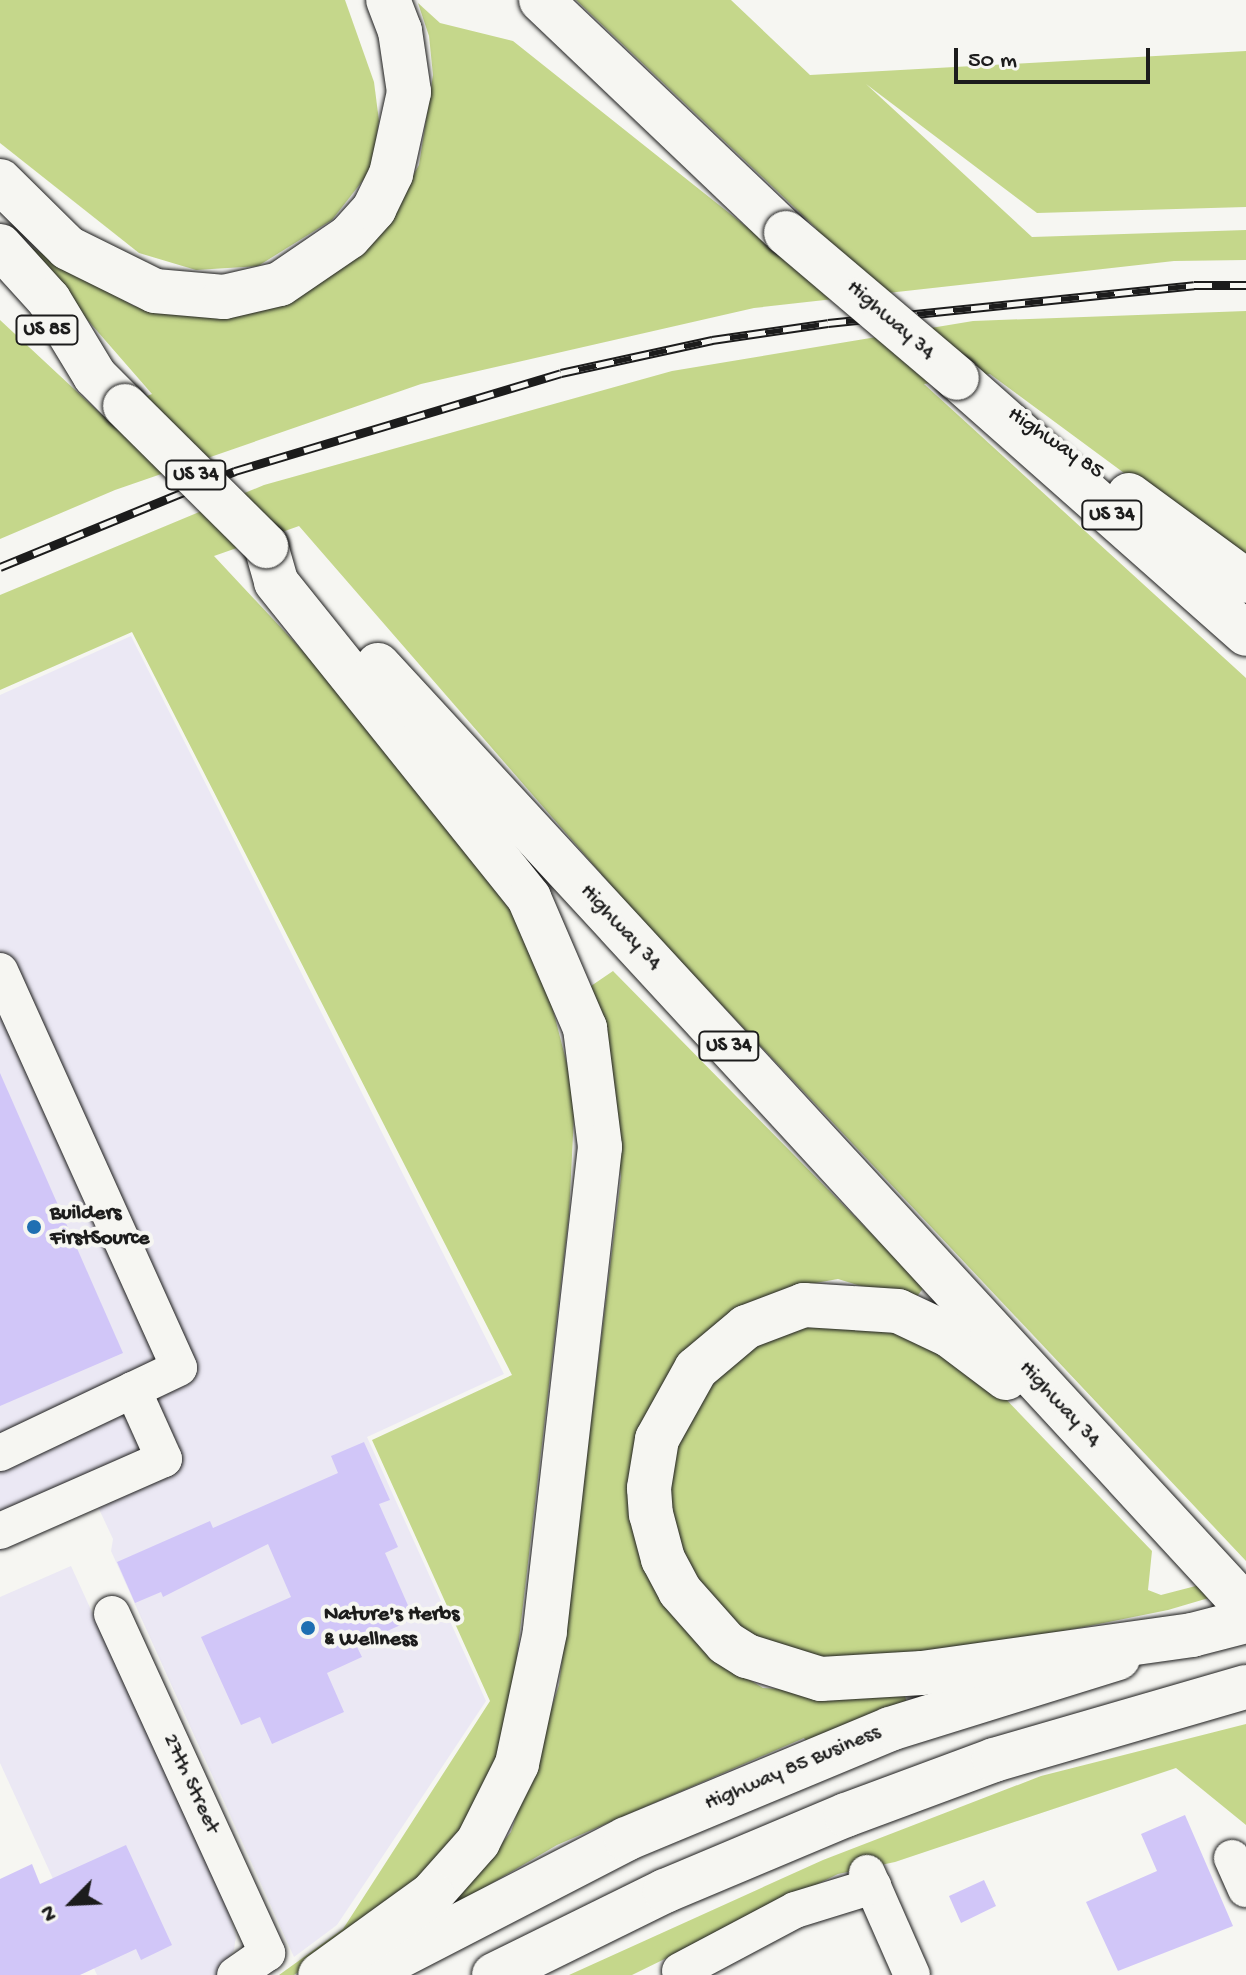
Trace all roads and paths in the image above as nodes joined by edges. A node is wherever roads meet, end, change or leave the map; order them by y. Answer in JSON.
{"nodes":[{"id":1,"x":388,"y":0,"type":"edge"},
{"id":2,"x":541,"y":0,"type":"edge"},
{"id":3,"x":0,"y":181,"type":"edge"},
{"id":4,"x":0,"y":246,"type":"edge"},
{"id":5,"x":0,"y":284,"type":"edge"},
{"id":6,"x":95,"y":376,"type":"junction"},
{"id":7,"x":967,"y":387,"type":"junction"},
{"id":8,"x":266,"y":546,"type":"junction"},
{"id":9,"x":1246,"y":581,"type":"edge"},
{"id":10,"x":1246,"y":634,"type":"edge"},
{"id":11,"x":0,"y":971,"type":"edge"},
{"id":12,"x":133,"y":1390,"type":"junction"},
{"id":13,"x":0,"y":1453,"type":"edge"},
{"id":14,"x":0,"y":1531,"type":"edge"},
{"id":15,"x":1190,"y":1547,"type":"junction"},
{"id":16,"x":1246,"y":1607,"type":"edge"},
{"id":17,"x":112,"y":1614,"type":"dead end"},
{"id":18,"x":1246,"y":1621,"type":"edge"},
{"id":19,"x":1192,"y":1635,"type":"junction"},
{"id":20,"x":1246,"y":1687,"type":"edge"},
{"id":21,"x":680,"y":1971,"type":"dead end"},
{"id":22,"x":235,"y":1975,"type":"edge"},
{"id":23,"x":320,"y":1975,"type":"edge"},
{"id":24,"x":363,"y":1975,"type":"edge"},
{"id":25,"x":494,"y":1975,"type":"edge"},
{"id":26,"x":912,"y":1975,"type":"edge"}],
"edges":[{"from":1,"to":3,"type":"main road"},
{"from":2,"to":7,"type":"main road","name":"Highway 34","number":"US 34","bridge":true},
{"from":4,"to":6,"type":"main road","name":"Highway 34","number":"US 34"},
{"from":5,"to":6,"type":"main road","number":"US 85"},
{"from":6,"to":8,"type":"main road","name":"Highway 34","number":"US 34","bridge":true},
{"from":7,"to":9,"type":"main road","name":"Highway 85"},
{"from":7,"to":10,"type":"main road","name":"Highway 34","number":"US 34"},
{"from":8,"to":15,"type":"main road","name":"Highway 34","number":"US 34"},
{"from":8,"to":23,"type":"main road"},
{"from":11,"to":12,"type":"street"},
{"from":12,"to":13,"type":"street"},
{"from":12,"to":14,"type":"street"},
{"from":15,"to":16,"type":"main road","name":"Highway 34","number":"US 34"},
{"from":15,"to":19,"type":"main road"},
{"from":17,"to":22,"type":"street","name":"27th Street"},
{"from":18,"to":19,"type":"main road","name":"Highway 85 Business"},
{"from":19,"to":24,"type":"main road","name":"Highway 85 Business"},
{"from":20,"to":25,"type":"main road"},
{"from":21,"to":26,"type":"street"}]}
